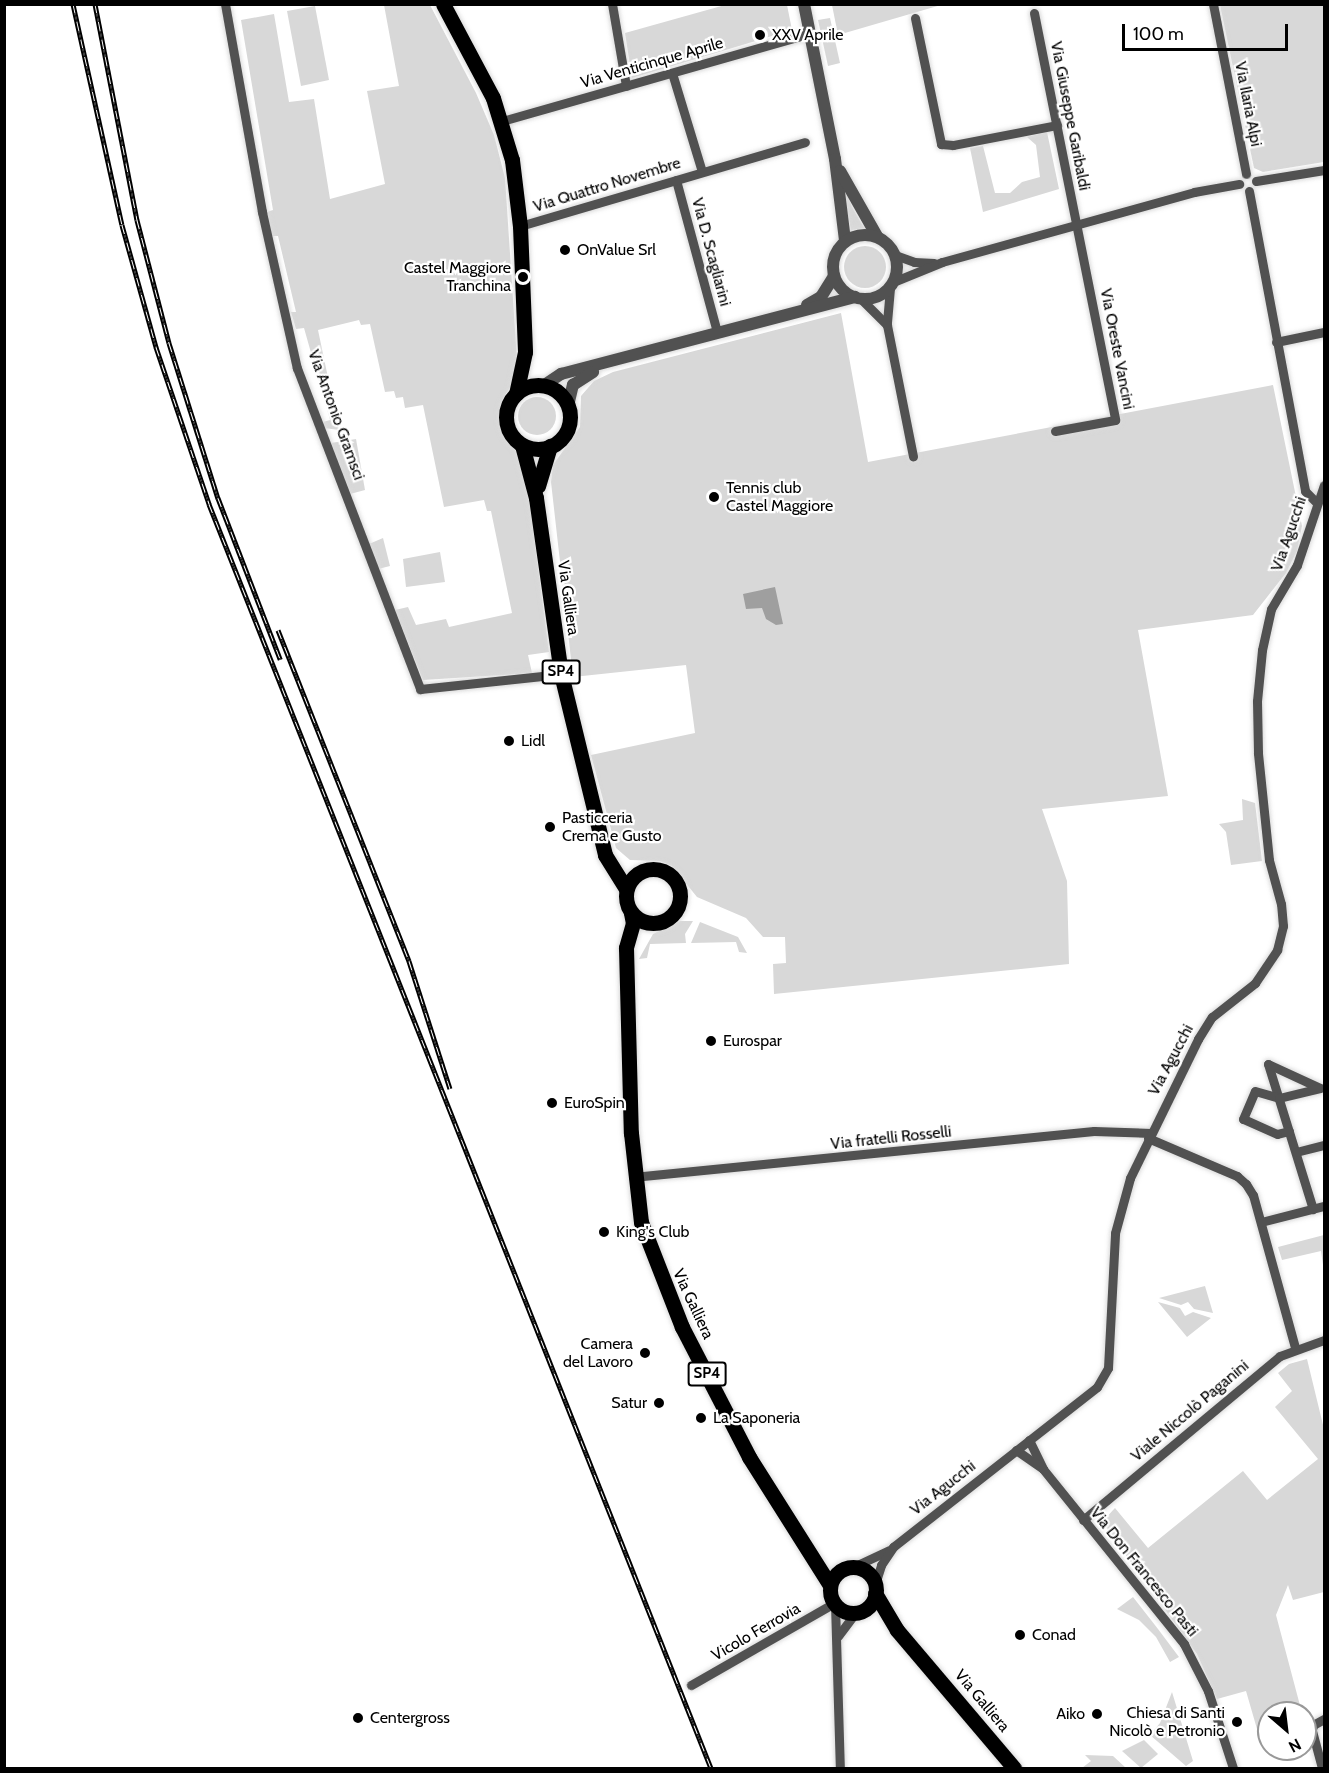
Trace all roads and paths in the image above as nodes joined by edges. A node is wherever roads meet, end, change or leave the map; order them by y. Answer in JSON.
{"nodes":[{"id":1,"x":225,"y":4,"type":"edge"},
{"id":2,"x":444,"y":4,"type":"edge"},
{"id":3,"x":612,"y":4,"type":"edge"},
{"id":4,"x":804,"y":4,"type":"edge"},
{"id":5,"x":1213,"y":4,"type":"edge"},
{"id":6,"x":1034,"y":13,"type":"dead end"},
{"id":7,"x":915,"y":18,"type":"dead end"},
{"id":8,"x":810,"y":33,"type":"junction"},
{"id":9,"x":672,"y":73,"type":"junction"},
{"id":10,"x":626,"y":86,"type":"junction"},
{"id":11,"x":502,"y":121,"type":"junction"},
{"id":12,"x":1057,"y":125,"type":"junction"},
{"id":13,"x":805,"y":142,"type":"dead end"},
{"id":14,"x":835,"y":159,"type":"junction"},
{"id":15,"x":1324,"y":170,"type":"edge"},
{"id":16,"x":702,"y":172,"type":"junction"},
{"id":17,"x":1246,"y":174,"type":"junction"},
{"id":18,"x":675,"y":180,"type":"junction"},
{"id":19,"x":1256,"y":181,"type":"junction"},
{"id":20,"x":1239,"y":184,"type":"junction"},
{"id":21,"x":1249,"y":191,"type":"junction"},
{"id":22,"x":1077,"y":225,"type":"junction"},
{"id":23,"x":520,"y":226,"type":"junction"},
{"id":24,"x":877,"y":236,"type":"junction"},
{"id":25,"x":845,"y":241,"type":"junction"},
{"id":26,"x":895,"y":255,"type":"junction"},
{"id":27,"x":942,"y":262,"type":"junction"},
{"id":28,"x":834,"y":276,"type":"junction"},
{"id":29,"x":892,"y":285,"type":"junction"},
{"id":30,"x":858,"y":298,"type":"junction"},
{"id":31,"x":799,"y":309,"type":"junction"},
{"id":32,"x":887,"y":325,"type":"junction"},
{"id":33,"x":717,"y":332,"type":"junction"},
{"id":34,"x":1324,"y":333,"type":"edge"},
{"id":35,"x":1276,"y":342,"type":"junction"},
{"id":36,"x":525,"y":352,"type":"junction"},
{"id":37,"x":622,"y":360,"type":"junction"},
{"id":38,"x":539,"y":386,"type":"junction"},
{"id":39,"x":516,"y":394,"type":"junction"},
{"id":40,"x":568,"y":406,"type":"junction"},
{"id":41,"x":1055,"y":431,"type":"dead end"},
{"id":42,"x":522,"y":445,"type":"junction"},
{"id":43,"x":550,"y":446,"type":"junction"},
{"id":44,"x":912,"y":456,"type":"dead end"},
{"id":45,"x":1324,"y":485,"type":"edge"},
{"id":46,"x":536,"y":498,"type":"junction"},
{"id":47,"x":1316,"y":502,"type":"junction"},
{"id":48,"x":561,"y":674,"type":"junction"},
{"id":49,"x":603,"y":842,"type":"junction"},
{"id":50,"x":642,"y":871,"type":"junction"},
{"id":51,"x":626,"y":889,"type":"junction"},
{"id":52,"x":631,"y":913,"type":"junction"},
{"id":53,"x":658,"y":922,"type":"junction"},
{"id":54,"x":628,"y":966,"type":"junction"},
{"id":55,"x":1279,"y":1098,"type":"junction"},
{"id":56,"x":1289,"y":1131,"type":"junction"},
{"id":57,"x":1149,"y":1136,"type":"junction"},
{"id":58,"x":1324,"y":1145,"type":"edge"},
{"id":59,"x":1296,"y":1152,"type":"junction"},
{"id":60,"x":633,"y":1177,"type":"junction"},
{"id":61,"x":1324,"y":1206,"type":"edge"},
{"id":62,"x":1313,"y":1209,"type":"junction"},
{"id":63,"x":1261,"y":1222,"type":"junction"},
{"id":64,"x":1324,"y":1340,"type":"edge"},
{"id":65,"x":1295,"y":1348,"type":"junction"},
{"id":66,"x":1029,"y":1440,"type":"junction"},
{"id":67,"x":1016,"y":1450,"type":"junction"},
{"id":68,"x":1042,"y":1469,"type":"junction"},
{"id":69,"x":1083,"y":1520,"type":"junction"},
{"id":70,"x":894,"y":1547,"type":"junction"},
{"id":71,"x":814,"y":1555,"type":"junction"},
{"id":72,"x":852,"y":1567,"type":"junction"},
{"id":73,"x":830,"y":1586,"type":"junction"},
{"id":74,"x":875,"y":1588,"type":"junction"},
{"id":75,"x":834,"y":1604,"type":"junction"},
{"id":76,"x":857,"y":1612,"type":"junction"},
{"id":77,"x":897,"y":1630,"type":"junction"},
{"id":78,"x":838,"y":1636,"type":"junction"},
{"id":79,"x":692,"y":1685,"type":"dead end"},
{"id":80,"x":1324,"y":1719,"type":"edge"},
{"id":81,"x":840,"y":1768,"type":"edge"},
{"id":82,"x":1014,"y":1768,"type":"edge"},
{"id":83,"x":1233,"y":1768,"type":"edge"},
{"id":84,"x":1322,"y":1768,"type":"edge"}],
"edges":[{"from":1,"to":48,"type":"street","name":"Via Antonio Gramsci"},
{"from":2,"to":11,"type":"main road"},
{"from":3,"to":10,"type":"street"},
{"from":4,"to":8,"type":"street"},
{"from":5,"to":17,"type":"street","name":"Via Ilaria Alpi"},
{"from":6,"to":12,"type":"street","name":"Via Giuseppe Garibaldi"},
{"from":7,"to":12,"type":"street"},
{"from":8,"to":9,"type":"street","name":"Via Venticinque Aprile"},
{"from":8,"to":14,"type":"street"},
{"from":9,"to":10,"type":"street","name":"Via Venticinque Aprile"},
{"from":9,"to":16,"type":"street","name":"Via Quattro Novembre"},
{"from":10,"to":11,"type":"street","name":"Via Venticinque Aprile"},
{"from":11,"to":23,"type":"main road"},
{"from":12,"to":22,"type":"street","name":"Via Giuseppe Garibaldi"},
{"from":13,"to":16,"type":"street","name":"Via Quattro Novembre"},
{"from":14,"to":24,"type":"street"},
{"from":14,"to":25,"type":"street"},
{"from":15,"to":19,"type":"street"},
{"from":16,"to":18,"type":"street","name":"Via Quattro Novembre"},
{"from":17,"to":19,"type":"street"},
{"from":17,"to":20,"type":"street"},
{"from":18,"to":23,"type":"street","name":"Via Quattro Novembre"},
{"from":18,"to":33,"type":"street","name":"Via D. Scagliarini"},
{"from":19,"to":21,"type":"street"},
{"from":20,"to":21,"type":"street"},
{"from":20,"to":22,"type":"street"},
{"from":21,"to":35,"type":"street"},
{"from":22,"to":27,"type":"street"},
{"from":22,"to":41,"type":"street","name":"Via Oreste Vancini"},
{"from":23,"to":36,"type":"main road"},
{"from":24,"to":25,"type":"street"},
{"from":24,"to":26,"type":"street"},
{"from":25,"to":28,"type":"street"},
{"from":26,"to":27,"type":"street"},
{"from":26,"to":29,"type":"street"},
{"from":27,"to":29,"type":"street"},
{"from":28,"to":30,"type":"street"},
{"from":28,"to":31,"type":"street"},
{"from":29,"to":30,"type":"street"},
{"from":29,"to":32,"type":"street"},
{"from":30,"to":31,"type":"street"},
{"from":30,"to":32,"type":"street"},
{"from":31,"to":33,"type":"street"},
{"from":32,"to":44,"type":"street"},
{"from":33,"to":37,"type":"street"},
{"from":34,"to":35,"type":"street"},
{"from":35,"to":47,"type":"street"},
{"from":36,"to":38,"type":"main road"},
{"from":36,"to":39,"type":"main road"},
{"from":37,"to":38,"type":"street"},
{"from":37,"to":40,"type":"street"},
{"from":38,"to":39,"type":"main road"},
{"from":38,"to":40,"type":"main road"},
{"from":39,"to":42,"type":"main road","number":"SP4"},
{"from":40,"to":43,"type":"main road","number":"SP4"},
{"from":42,"to":43,"type":"main road"},
{"from":42,"to":46,"type":"main road","name":"Via Galliera","number":"SP4"},
{"from":43,"to":46,"type":"main road","name":"Via Galliera","number":"SP4"},
{"from":45,"to":47,"type":"street","name":"Via Agucchi"},
{"from":46,"to":48,"type":"main road","name":"Via Galliera","number":"SP4"},
{"from":47,"to":57,"type":"street","name":"Via Agucchi"},
{"from":48,"to":49,"type":"main road","name":"Via Galliera","number":"SP4"},
{"from":49,"to":50,"type":"main road"},
{"from":49,"to":51,"type":"main road","name":"Via Galliera","number":"SP4"},
{"from":50,"to":51,"type":"main road"},
{"from":50,"to":53,"type":"main road"},
{"from":51,"to":52,"type":"main road"},
{"from":52,"to":53,"type":"main road"},
{"from":52,"to":54,"type":"main road","name":"Via Galliera","number":"SP4"},
{"from":53,"to":54,"type":"main road","name":"Via Galliera","number":"SP4"},
{"from":54,"to":60,"type":"main road","name":"Via Galliera","number":"SP4"},
{"from":55,"to":55,"type":"street"},
{"from":55,"to":56,"type":"street"},
{"from":55,"to":56,"type":"street"},
{"from":56,"to":59,"type":"street"},
{"from":57,"to":60,"type":"street","name":"Via fratelli Rosselli"},
{"from":57,"to":63,"type":"street"},
{"from":57,"to":66,"type":"street","name":"Via Agucchi"},
{"from":58,"to":59,"type":"street"},
{"from":59,"to":62,"type":"street"},
{"from":60,"to":71,"type":"main road","name":"Via Galliera","number":"SP4"},
{"from":61,"to":62,"type":"street"},
{"from":62,"to":63,"type":"street"},
{"from":63,"to":65,"type":"street"},
{"from":64,"to":65,"type":"street","name":"Viale Niccolò Paganini"},
{"from":65,"to":69,"type":"street","name":"Viale Niccolò Paganini"},
{"from":66,"to":67,"type":"street","name":"Via Agucchi"},
{"from":66,"to":68,"type":"street","name":"Via Don Francesco Pasti"},
{"from":67,"to":68,"type":"street","name":"Via Don Francesco Pasti"},
{"from":67,"to":70,"type":"street","name":"Via Agucchi"},
{"from":68,"to":69,"type":"street","name":"Via Don Francesco Pasti"},
{"from":69,"to":83,"type":"street","name":"Via Don Francesco Pasti"},
{"from":70,"to":72,"type":"street"},
{"from":70,"to":74,"type":"street"},
{"from":71,"to":72,"type":"main road"},
{"from":71,"to":73,"type":"main road","name":"Via Galliera"},
{"from":72,"to":73,"type":"main road"},
{"from":72,"to":74,"type":"main road"},
{"from":73,"to":75,"type":"main road"},
{"from":74,"to":76,"type":"main road"},
{"from":74,"to":77,"type":"main road","name":"Via Galliera"},
{"from":75,"to":76,"type":"main road"},
{"from":75,"to":78,"type":"street"},
{"from":75,"to":79,"type":"street","name":"Vicolo Ferrovia"},
{"from":76,"to":77,"type":"main road","name":"Via Galliera"},
{"from":76,"to":78,"type":"street"},
{"from":77,"to":82,"type":"main road","name":"Via Galliera"},
{"from":78,"to":81,"type":"street"},
{"from":80,"to":84,"type":"street"}]}
